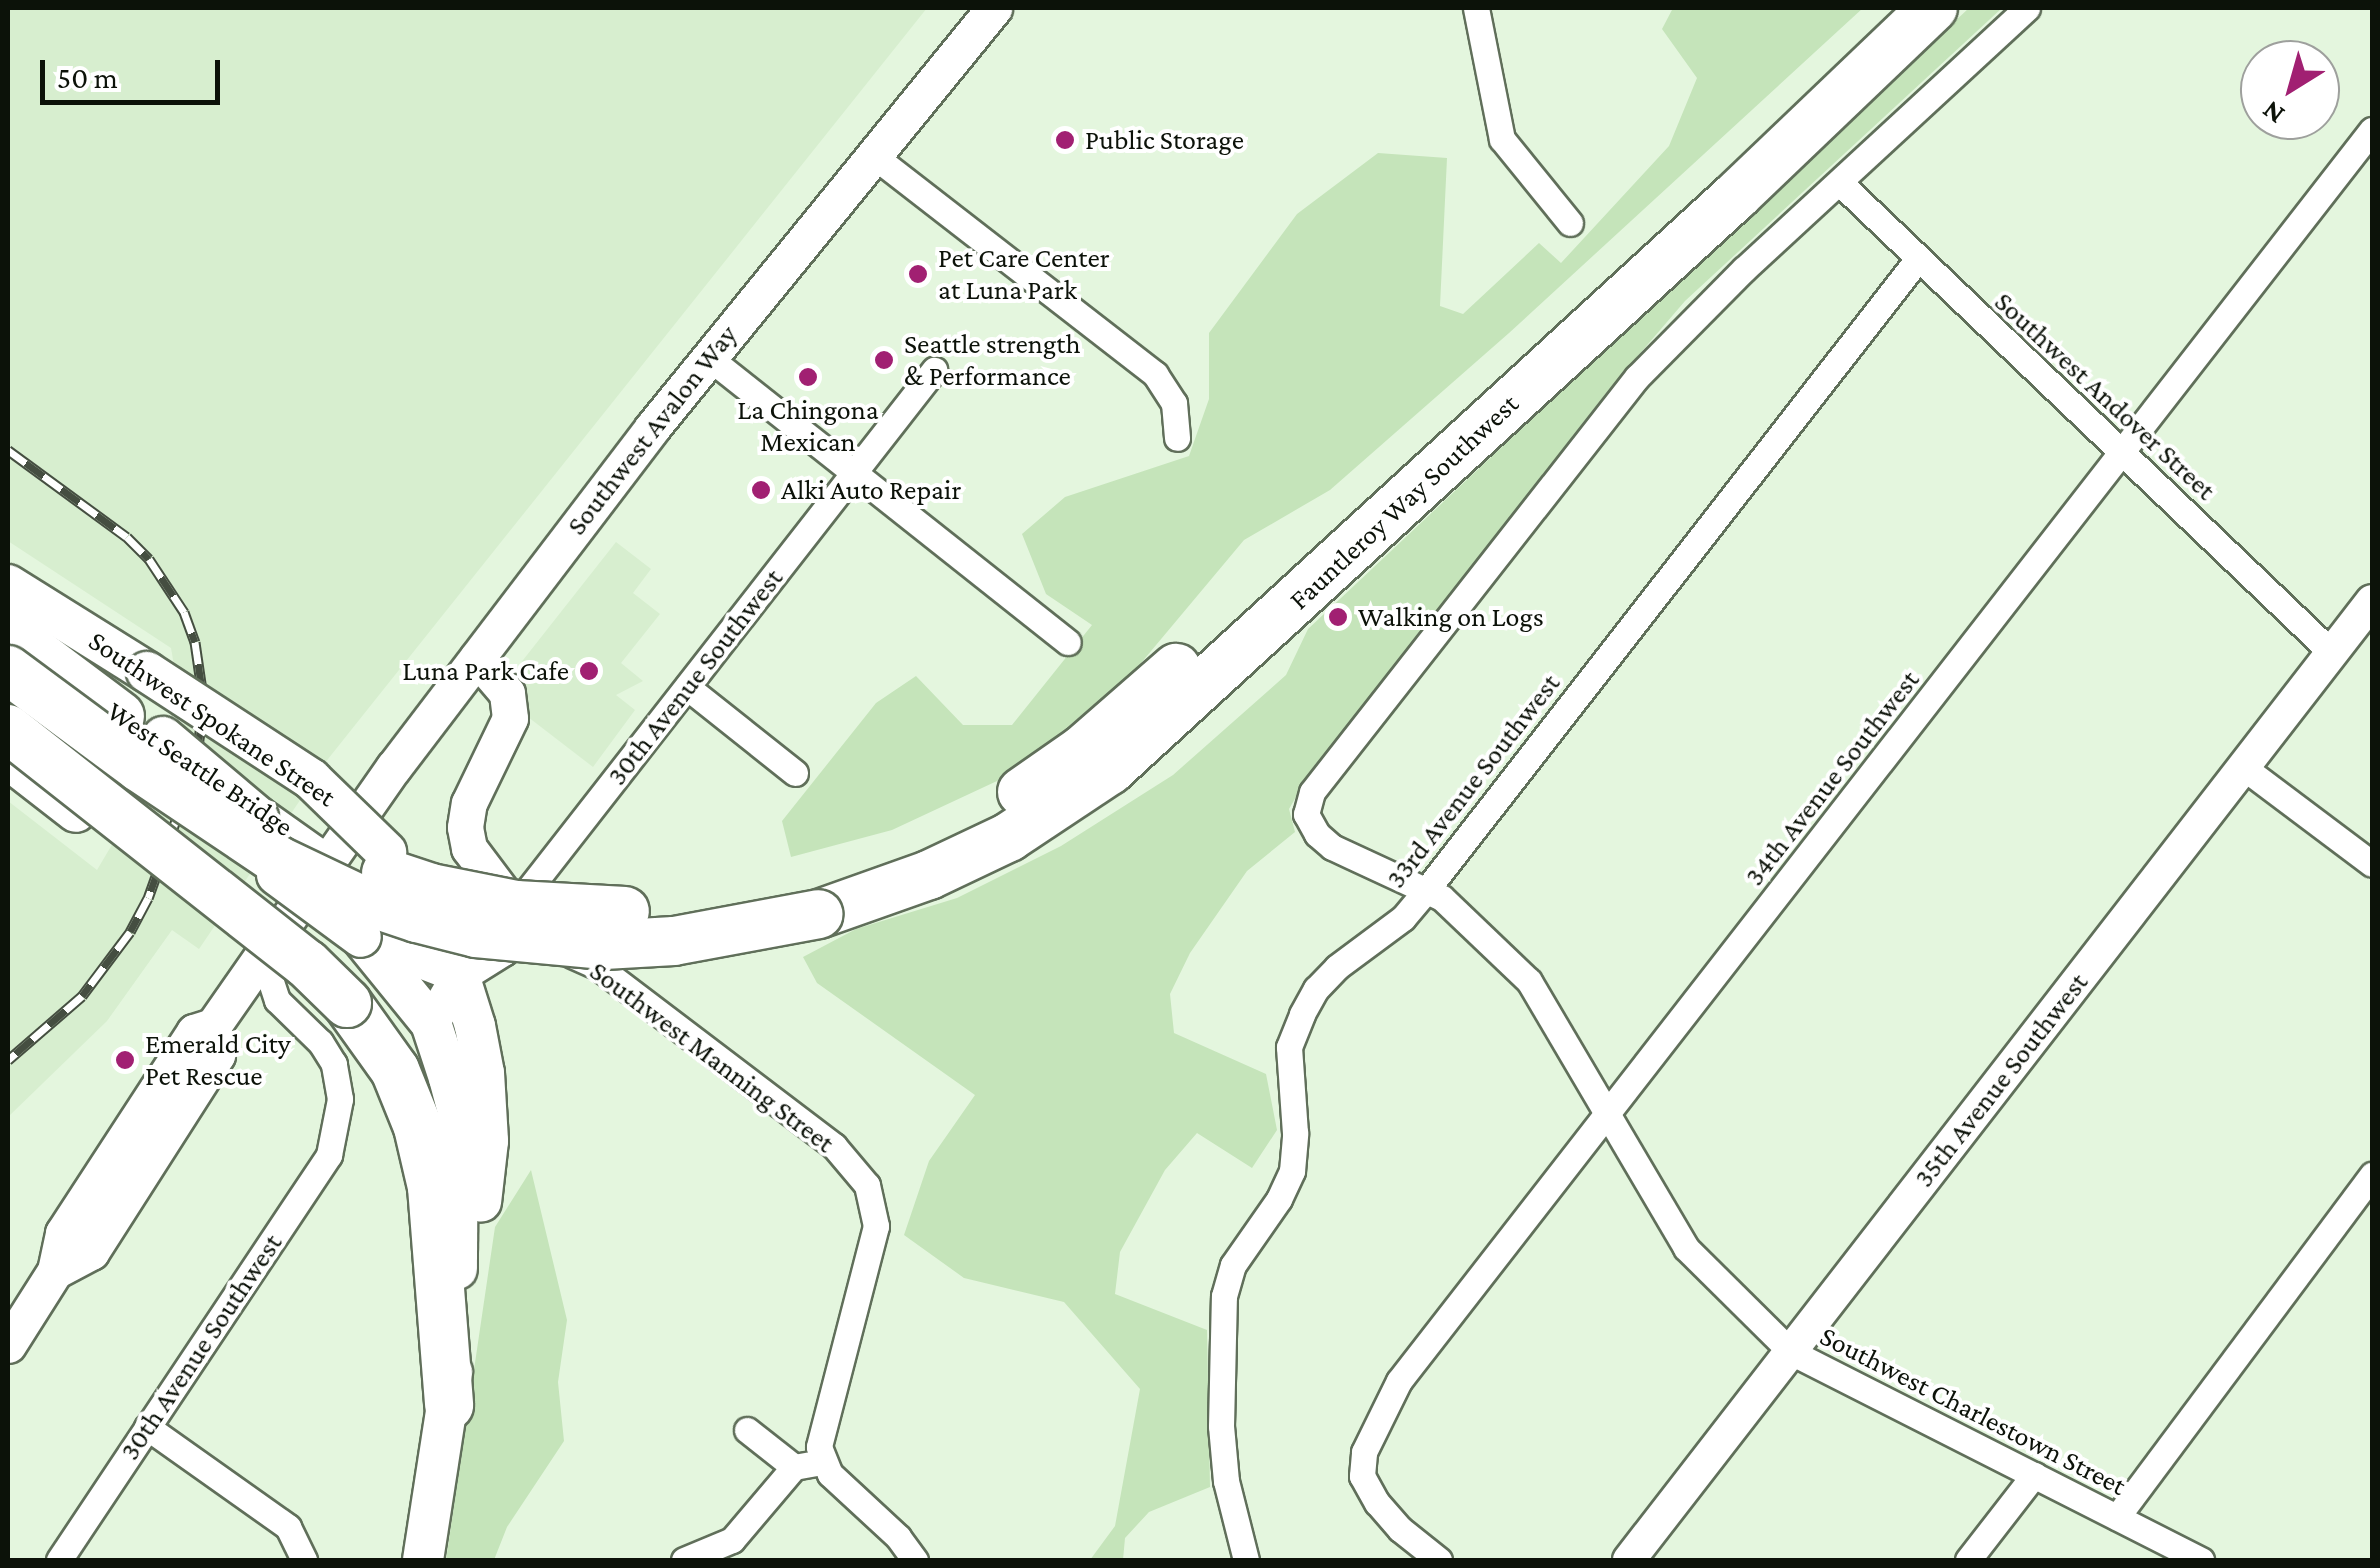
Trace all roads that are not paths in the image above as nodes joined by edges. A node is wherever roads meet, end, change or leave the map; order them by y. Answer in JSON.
{"nodes":[{"id":1,"x":994,"y":8,"type":"edge"},
{"id":2,"x":1476,"y":8,"type":"edge"},
{"id":3,"x":1891,"y":8,"type":"edge"},
{"id":4,"x":1933,"y":8,"type":"edge"},
{"id":5,"x":2028,"y":8,"type":"edge"},
{"id":6,"x":2372,"y":130,"type":"edge"},
{"id":7,"x":874,"y":156,"type":"junction"},
{"id":8,"x":1839,"y":182,"type":"junction"},
{"id":9,"x":1570,"y":223,"type":"dead end"},
{"id":10,"x":1917,"y":260,"type":"junction"},
{"id":11,"x":708,"y":358,"type":"junction"},
{"id":12,"x":934,"y":370,"type":"dead end"},
{"id":13,"x":1177,"y":438,"type":"dead end"},
{"id":14,"x":2124,"y":454,"type":"junction"},
{"id":15,"x":854,"y":474,"type":"junction"},
{"id":16,"x":8,"y":585,"type":"edge"},
{"id":17,"x":2372,"y":600,"type":"edge"},
{"id":18,"x":8,"y":605,"type":"edge"},
{"id":19,"x":8,"y":632,"type":"edge"},
{"id":20,"x":1068,"y":642,"type":"dead end"},
{"id":21,"x":2332,"y":653,"type":"junction"},
{"id":22,"x":476,"y":658,"type":"junction"},
{"id":23,"x":8,"y":670,"type":"edge"},
{"id":24,"x":687,"y":687,"type":"junction"},
{"id":25,"x":8,"y":690,"type":"edge"},
{"id":26,"x":8,"y":728,"type":"edge"},
{"id":27,"x":8,"y":759,"type":"edge"},
{"id":28,"x":2244,"y":767,"type":"junction"},
{"id":29,"x":796,"y":773,"type":"dead end"},
{"id":30,"x":323,"y":863,"type":"junction"},
{"id":31,"x":2372,"y":864,"type":"edge"},
{"id":32,"x":1428,"y":888,"type":"junction"},
{"id":33,"x":820,"y":899,"type":"junction"},
{"id":34,"x":514,"y":908,"type":"junction"},
{"id":35,"x":361,"y":937,"type":"junction"},
{"id":36,"x":502,"y":948,"type":"junction"},
{"id":37,"x":262,"y":954,"type":"junction"},
{"id":38,"x":459,"y":975,"type":"junction"},
{"id":39,"x":431,"y":1023,"type":"junction"},
{"id":40,"x":1607,"y":1114,"type":"junction"},
{"id":41,"x":2372,"y":1175,"type":"edge"},
{"id":42,"x":454,"y":1344,"type":"junction"},
{"id":43,"x":8,"y":1346,"type":"edge"},
{"id":44,"x":1791,"y":1352,"type":"junction"},
{"id":45,"x":449,"y":1405,"type":"junction"},
{"id":46,"x":147,"y":1426,"type":"junction"},
{"id":47,"x":747,"y":1430,"type":"dead end"},
{"id":48,"x":821,"y":1462,"type":"junction"},
{"id":49,"x":794,"y":1467,"type":"junction"},
{"id":50,"x":2034,"y":1475,"type":"junction"},
{"id":51,"x":2117,"y":1517,"type":"junction"},
{"id":52,"x":59,"y":1560,"type":"edge"},
{"id":53,"x":304,"y":1560,"type":"edge"},
{"id":54,"x":423,"y":1560,"type":"edge"},
{"id":55,"x":684,"y":1560,"type":"edge"},
{"id":56,"x":914,"y":1560,"type":"edge"},
{"id":57,"x":1246,"y":1560,"type":"edge"},
{"id":58,"x":1438,"y":1560,"type":"edge"},
{"id":59,"x":1629,"y":1560,"type":"edge"},
{"id":60,"x":1968,"y":1560,"type":"edge"},
{"id":61,"x":2202,"y":1560,"type":"edge"}],
"edges":[{"from":1,"to":7,"type":"main road","name":"Southwest Avalon Way"},
{"from":2,"to":9,"type":"street"},
{"from":3,"to":33,"type":"highway","name":"Fauntleroy Way Southwest"},
{"from":4,"to":33,"type":"highway","name":"Fauntleroy Way Southwest"},
{"from":5,"to":8,"type":"street"},
{"from":6,"to":14,"type":"street","name":"34th Avenue Southwest"},
{"from":7,"to":11,"type":"main road","name":"Southwest Avalon Way"},
{"from":7,"to":13,"type":"street"},
{"from":8,"to":10,"type":"street","name":"Southwest Andover Street"},
{"from":8,"to":32,"type":"street","name":"Southwest Charlestown Street"},
{"from":10,"to":14,"type":"street","name":"Southwest Andover Street"},
{"from":10,"to":32,"type":"street","name":"33rd Avenue Southwest"},
{"from":11,"to":15,"type":"street"},
{"from":11,"to":22,"type":"main road","name":"Southwest Avalon Way"},
{"from":12,"to":15,"type":"street","name":"30th Avenue Southwest"},
{"from":14,"to":21,"type":"street","name":"Southwest Andover Street"},
{"from":14,"to":40,"type":"street","name":"34th Avenue Southwest"},
{"from":15,"to":20,"type":"street"},
{"from":15,"to":24,"type":"street","name":"30th Avenue Southwest"},
{"from":16,"to":38,"type":"main road","name":"Southwest Spokane Street","bridge":true},
{"from":17,"to":21,"type":"street","name":"35th Avenue Southwest"},
{"from":18,"to":30,"type":"main road","bridge":true},
{"from":19,"to":33,"type":"highway","name":"West Seattle Bridge","bridge":true},
{"from":21,"to":28,"type":"street","name":"35th Avenue Southwest"},
{"from":22,"to":30,"type":"main road","name":"Southwest Avalon Way"},
{"from":22,"to":34,"type":"main road"},
{"from":23,"to":33,"type":"highway","name":"West Seattle Bridge","bridge":true},
{"from":24,"to":29,"type":"street"},
{"from":24,"to":34,"type":"street","name":"30th Avenue Southwest"},
{"from":25,"to":35,"type":"main road","bridge":true},
{"from":26,"to":45,"type":"highway","bridge":true},
{"from":27,"to":37,"type":"main road"},
{"from":28,"to":31,"type":"street"},
{"from":28,"to":44,"type":"street","name":"35th Avenue Southwest"},
{"from":30,"to":37,"type":"main road","name":"Southwest Avalon Way"},
{"from":32,"to":40,"type":"street","name":"Southwest Charlestown Street"},
{"from":32,"to":57,"type":"street","name":"33rd Avenue Southwest"},
{"from":34,"to":36,"type":"main road","name":"30th Avenue Southwest"},
{"from":35,"to":38,"type":"main road"},
{"from":35,"to":39,"type":"main road"},
{"from":36,"to":38,"type":"main road"},
{"from":36,"to":48,"type":"street","name":"Southwest Manning Street"},
{"from":37,"to":43,"type":"main road","name":"Southwest Avalon Way"},
{"from":37,"to":46,"type":"street","name":"30th Avenue Southwest"},
{"from":38,"to":39,"type":"main road"},
{"from":38,"to":42,"type":"main road","name":"Southwest Spokane Street"},
{"from":39,"to":42,"type":"main road"},
{"from":40,"to":44,"type":"street","name":"Southwest Charlestown Street"},
{"from":40,"to":58,"type":"street","name":"34th Avenue Southwest"},
{"from":41,"to":51,"type":"street"},
{"from":42,"to":45,"type":"main road"},
{"from":44,"to":50,"type":"street","name":"Southwest Charlestown Street"},
{"from":44,"to":59,"type":"street","name":"35th Avenue Southwest"},
{"from":45,"to":54,"type":"main road"},
{"from":46,"to":52,"type":"street","name":"30th Avenue Southwest"},
{"from":46,"to":53,"type":"street"},
{"from":47,"to":49,"type":"street"},
{"from":48,"to":49,"type":"street"},
{"from":48,"to":56,"type":"street"},
{"from":49,"to":55,"type":"street"},
{"from":50,"to":51,"type":"street","name":"Southwest Charlestown Street"},
{"from":50,"to":60,"type":"street"},
{"from":51,"to":61,"type":"street","name":"Southwest Charlestown Street"}]}
